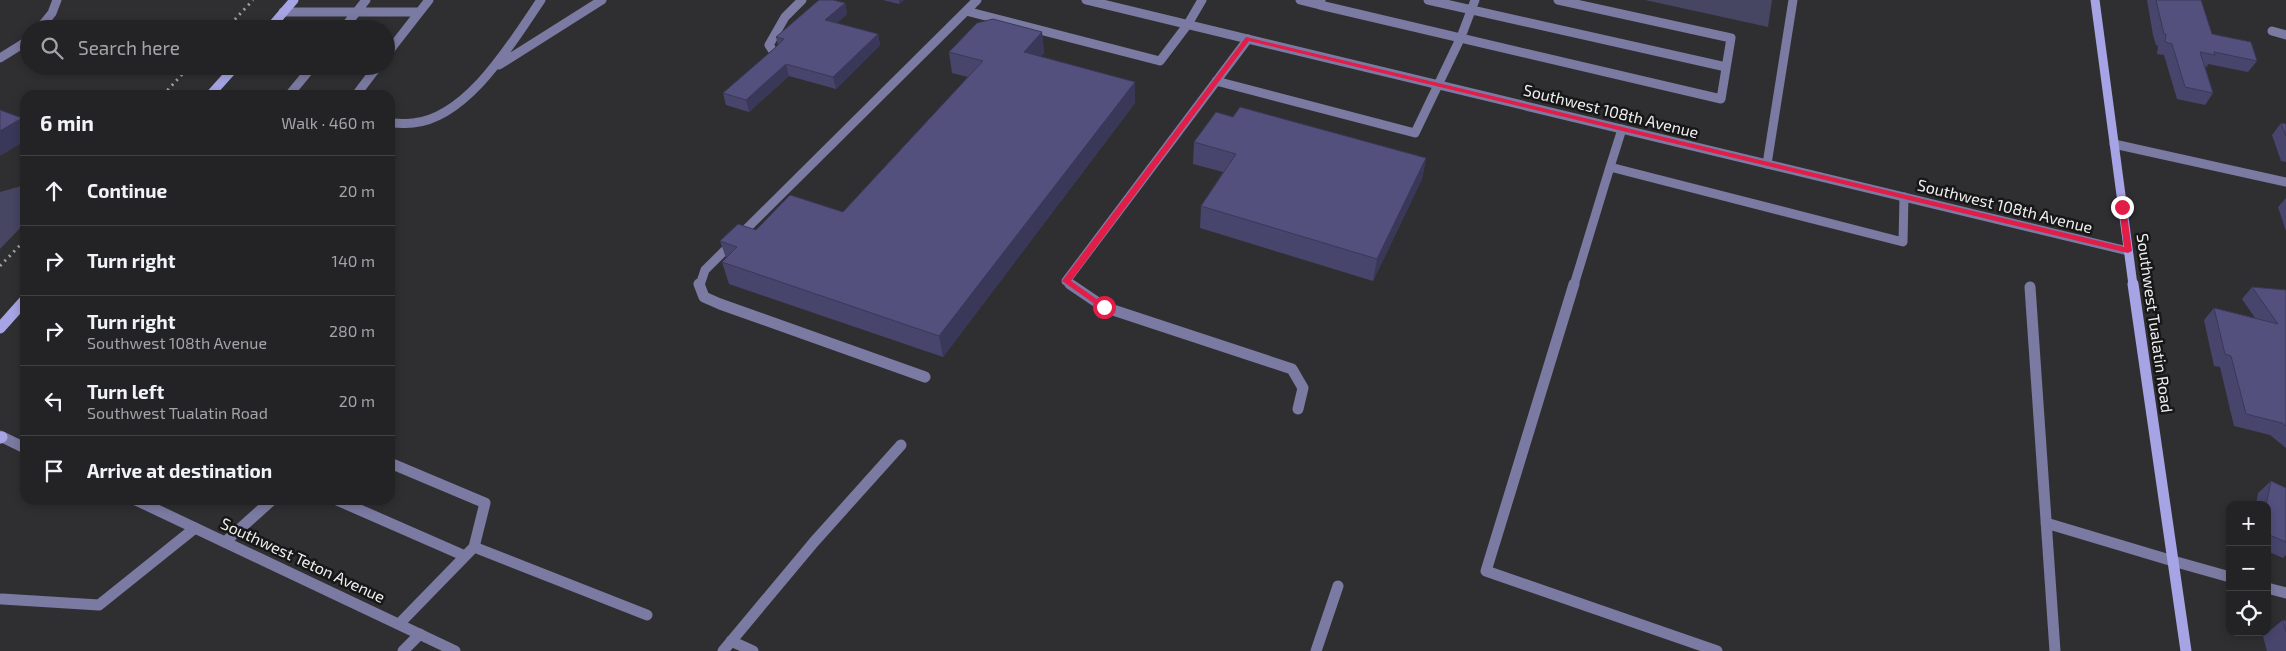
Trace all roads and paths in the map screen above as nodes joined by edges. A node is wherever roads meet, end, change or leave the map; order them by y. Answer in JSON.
{"nodes":[{"id":1,"x":57,"y":0,"type":"edge"},
{"id":2,"x":294,"y":0,"type":"edge"},
{"id":3,"x":366,"y":0,"type":"edge"},
{"id":4,"x":429,"y":0,"type":"edge"},
{"id":5,"x":541,"y":0,"type":"edge"},
{"id":6,"x":602,"y":0,"type":"edge"},
{"id":7,"x":802,"y":0,"type":"edge"},
{"id":8,"x":977,"y":0,"type":"edge"},
{"id":9,"x":1086,"y":0,"type":"edge"},
{"id":10,"x":1202,"y":0,"type":"edge"},
{"id":11,"x":1300,"y":0,"type":"edge"},
{"id":12,"x":1428,"y":0,"type":"edge"},
{"id":13,"x":1475,"y":0,"type":"edge"},
{"id":14,"x":1558,"y":0,"type":"edge"},
{"id":15,"x":1793,"y":0,"type":"edge"},
{"id":16,"x":2095,"y":0,"type":"edge"},
{"id":17,"x":1321,"y":2,"type":"edge"},
{"id":18,"x":1471,"y":10,"type":"junction"},
{"id":19,"x":966,"y":11,"type":"junction"},
{"id":20,"x":283,"y":12,"type":"junction"},
{"id":21,"x":356,"y":12,"type":"junction"},
{"id":22,"x":419,"y":12,"type":"junction"},
{"id":23,"x":46,"y":20,"type":"edge"},
{"id":24,"x":276,"y":20,"type":"edge"},
{"id":25,"x":350,"y":20,"type":"edge"},
{"id":26,"x":1188,"y":24,"type":"junction"},
{"id":27,"x":2272,"y":31,"type":"dead end"},
{"id":28,"x":2286,"y":35,"type":"edge"},
{"id":29,"x":1461,"y":38,"type":"junction"},
{"id":30,"x":1248,"y":39,"type":"junction"},
{"id":31,"x":395,"y":44,"type":"edge"},
{"id":32,"x":20,"y":46,"type":"edge"},
{"id":33,"x":775,"y":54,"type":"edge"},
{"id":34,"x":0,"y":58,"type":"edge"},
{"id":35,"x":1726,"y":67,"type":"junction"},
{"id":36,"x":493,"y":68,"type":"junction"},
{"id":37,"x":228,"y":75,"type":"edge"},
{"id":38,"x":306,"y":75,"type":"edge"},
{"id":39,"x":371,"y":75,"type":"edge"},
{"id":40,"x":1216,"y":81,"type":"junction"},
{"id":41,"x":1439,"y":85,"type":"junction"},
{"id":42,"x":214,"y":90,"type":"edge"},
{"id":43,"x":293,"y":90,"type":"edge"},
{"id":44,"x":360,"y":90,"type":"edge"},
{"id":45,"x":395,"y":123,"type":"edge"},
{"id":46,"x":1622,"y":129,"type":"junction"},
{"id":47,"x":2114,"y":144,"type":"junction"},
{"id":48,"x":1767,"y":164,"type":"junction"},
{"id":49,"x":1610,"y":167,"type":"junction"},
{"id":50,"x":2286,"y":182,"type":"edge"},
{"id":51,"x":1904,"y":197,"type":"junction"},
{"id":52,"x":2128,"y":251,"type":"junction"},
{"id":53,"x":2030,"y":287,"type":"dead end"},
{"id":54,"x":20,"y":305,"type":"edge"},
{"id":55,"x":12,"y":314,"type":"junction"},
{"id":56,"x":0,"y":320,"type":"edge"},
{"id":57,"x":0,"y":328,"type":"edge"},
{"id":58,"x":925,"y":377,"type":"dead end"},
{"id":59,"x":1298,"y":409,"type":"dead end"},
{"id":60,"x":1,"y":437,"type":"edge"},
{"id":61,"x":901,"y":445,"type":"dead end"},
{"id":62,"x":20,"y":446,"type":"edge"},
{"id":63,"x":395,"y":465,"type":"edge"},
{"id":64,"x":147,"y":505,"type":"edge"},
{"id":65,"x":266,"y":505,"type":"edge"},
{"id":66,"x":349,"y":505,"type":"edge"},
{"id":67,"x":2046,"y":523,"type":"junction"},
{"id":68,"x":195,"y":528,"type":"junction"},
{"id":69,"x":225,"y":542,"type":"junction"},
{"id":70,"x":474,"y":547,"type":"junction"},
{"id":71,"x":466,"y":556,"type":"junction"},
{"id":72,"x":2173,"y":561,"type":"junction"},
{"id":73,"x":2226,"y":576,"type":"edge"},
{"id":74,"x":1338,"y":586,"type":"dead end"},
{"id":75,"x":2271,"y":589,"type":"edge"},
{"id":76,"x":2286,"y":593,"type":"edge"},
{"id":77,"x":2,"y":599,"type":"dead end"},
{"id":78,"x":647,"y":614,"type":"dead end"},
{"id":79,"x":400,"y":623,"type":"junction"},
{"id":80,"x":420,"y":634,"type":"junction"},
{"id":81,"x":727,"y":646,"type":"edge"},
{"id":82,"x":403,"y":651,"type":"edge"},
{"id":83,"x":455,"y":651,"type":"edge"},
{"id":84,"x":753,"y":651,"type":"edge"},
{"id":85,"x":1316,"y":651,"type":"edge"},
{"id":86,"x":1717,"y":651,"type":"edge"},
{"id":87,"x":2055,"y":651,"type":"edge"},
{"id":88,"x":2186,"y":651,"type":"edge"}],
"edges":[{"from":1,"to":23,"type":"street"},
{"from":2,"to":20,"type":"main road"},
{"from":3,"to":21,"type":"street"},
{"from":4,"to":22,"type":"street"},
{"from":5,"to":36,"type":"street"},
{"from":6,"to":36,"type":"street"},
{"from":7,"to":33,"type":"street"},
{"from":8,"to":19,"type":"street"},
{"from":9,"to":26,"type":"street","name":"Southwest 108th Avenue"},
{"from":10,"to":26,"type":"street"},
{"from":11,"to":17,"type":"street"},
{"from":12,"to":18,"type":"street"},
{"from":13,"to":18,"type":"street"},
{"from":14,"to":35,"type":"street"},
{"from":15,"to":48,"type":"street"},
{"from":16,"to":47,"type":"main road","name":"Southwest Tualatin Road"},
{"from":17,"to":29,"type":"street"},
{"from":18,"to":29,"type":"street"},
{"from":18,"to":35,"type":"street"},
{"from":19,"to":26,"type":"street"},
{"from":19,"to":58,"type":"street"},
{"from":20,"to":21,"type":"street"},
{"from":20,"to":24,"type":"main road"},
{"from":21,"to":22,"type":"street"},
{"from":21,"to":25,"type":"street"},
{"from":22,"to":31,"type":"street"},
{"from":26,"to":30,"type":"street","name":"Southwest 108th Avenue"},
{"from":27,"to":28,"type":"street"},
{"from":29,"to":35,"type":"street"},
{"from":29,"to":41,"type":"street"},
{"from":30,"to":40,"type":"street"},
{"from":30,"to":41,"type":"street","name":"Southwest 108th Avenue"},
{"from":32,"to":34,"type":"street"},
{"from":36,"to":45,"type":"street"},
{"from":37,"to":42,"type":"main road"},
{"from":38,"to":43,"type":"street"},
{"from":39,"to":44,"type":"street"},
{"from":40,"to":41,"type":"street"},
{"from":40,"to":59,"type":"street"},
{"from":41,"to":46,"type":"street","name":"Southwest 108th Avenue"},
{"from":46,"to":48,"type":"street","name":"Southwest 108th Avenue"},
{"from":46,"to":49,"type":"street"},
{"from":47,"to":50,"type":"street"},
{"from":47,"to":52,"type":"main road","name":"Southwest Tualatin Road"},
{"from":48,"to":51,"type":"street","name":"Southwest 108th Avenue"},
{"from":49,"to":51,"type":"street"},
{"from":49,"to":86,"type":"street"},
{"from":51,"to":52,"type":"street","name":"Southwest 108th Avenue"},
{"from":52,"to":72,"type":"main road","name":"Southwest Tualatin Road"},
{"from":53,"to":67,"type":"street"},
{"from":54,"to":55,"type":"main road"},
{"from":55,"to":56,"type":"main road"},
{"from":55,"to":57,"type":"main road"},
{"from":60,"to":62,"type":"street"},
{"from":61,"to":81,"type":"street"},
{"from":63,"to":70,"type":"street"},
{"from":64,"to":68,"type":"street","name":"Southwest Teton Avenue"},
{"from":65,"to":69,"type":"street"},
{"from":66,"to":71,"type":"street"},
{"from":67,"to":72,"type":"street"},
{"from":67,"to":87,"type":"street"},
{"from":68,"to":69,"type":"street","name":"Southwest Teton Avenue"},
{"from":68,"to":77,"type":"street"},
{"from":69,"to":79,"type":"street","name":"Southwest Teton Avenue"},
{"from":70,"to":71,"type":"street"},
{"from":70,"to":78,"type":"street"},
{"from":71,"to":79,"type":"street"},
{"from":72,"to":73,"type":"street"},
{"from":72,"to":88,"type":"main road","name":"Southwest Tualatin Road"},
{"from":74,"to":85,"type":"street"},
{"from":75,"to":76,"type":"street"},
{"from":79,"to":80,"type":"street","name":"Southwest Teton Avenue"},
{"from":80,"to":82,"type":"street"},
{"from":80,"to":83,"type":"street","name":"Southwest Teton Avenue"},
{"from":81,"to":84,"type":"street"}]}
